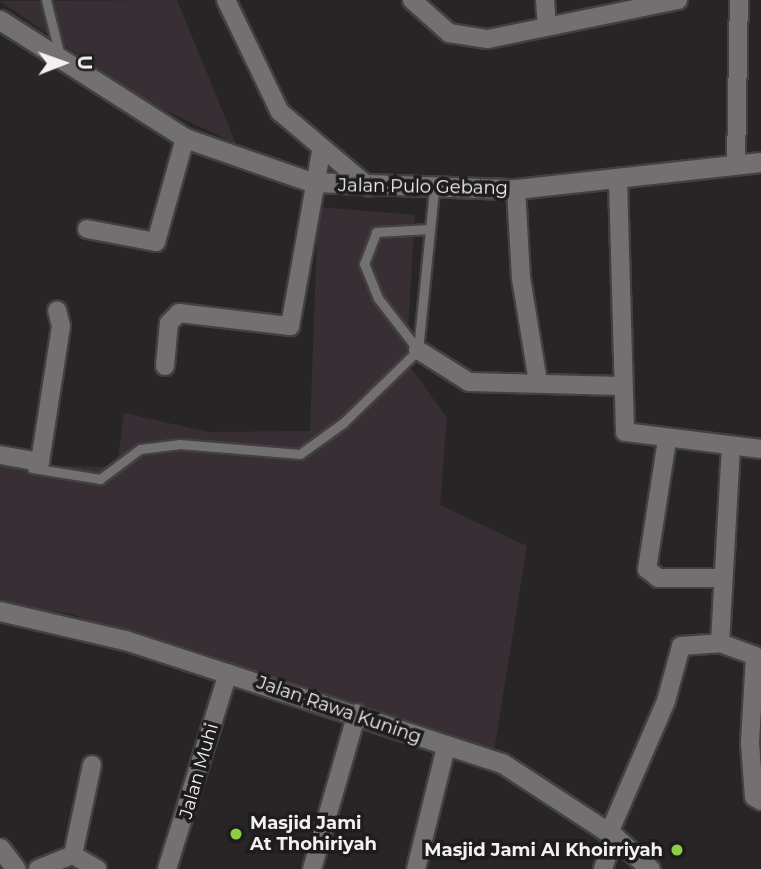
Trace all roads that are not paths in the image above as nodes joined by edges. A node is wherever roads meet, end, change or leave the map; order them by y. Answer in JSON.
{"nodes":[{"id":1,"x":46,"y":0,"type":"edge"},
{"id":2,"x":226,"y":0,"type":"edge"},
{"id":3,"x":412,"y":0,"type":"edge"},
{"id":4,"x":545,"y":0,"type":"edge"},
{"id":5,"x":678,"y":0,"type":"edge"},
{"id":6,"x":738,"y":0,"type":"edge"},
{"id":7,"x":0,"y":20,"type":"edge"},
{"id":8,"x":547,"y":26,"type":"junction"},
{"id":9,"x":60,"y":58,"type":"junction"},
{"id":10,"x":185,"y":138,"type":"junction"},
{"id":11,"x":321,"y":152,"type":"junction"},
{"id":12,"x":761,"y":162,"type":"edge"},
{"id":13,"x":736,"y":165,"type":"junction"},
{"id":14,"x":618,"y":180,"type":"junction"},
{"id":15,"x":312,"y":182,"type":"junction"},
{"id":16,"x":371,"y":188,"type":"junction"},
{"id":17,"x":434,"y":189,"type":"junction"},
{"id":18,"x":516,"y":190,"type":"junction"},
{"id":19,"x":87,"y":229,"type":"dead end"},
{"id":20,"x":430,"y":229,"type":"junction"},
{"id":21,"x":57,"y":310,"type":"dead end"},
{"id":22,"x":418,"y":350,"type":"junction"},
{"id":23,"x":165,"y":366,"type":"dead end"},
{"id":24,"x":538,"y":382,"type":"junction"},
{"id":25,"x":622,"y":386,"type":"junction"},
{"id":26,"x":667,"y":440,"type":"junction"},
{"id":27,"x":732,"y":446,"type":"junction"},
{"id":28,"x":761,"y":449,"type":"edge"},
{"id":29,"x":0,"y":457,"type":"edge"},
{"id":30,"x":723,"y":578,"type":"junction"},
{"id":31,"x":0,"y":611,"type":"edge"},
{"id":32,"x":720,"y":643,"type":"junction"},
{"id":33,"x":228,"y":673,"type":"junction"},
{"id":34,"x":356,"y":713,"type":"junction"},
{"id":35,"x":446,"y":747,"type":"junction"},
{"id":36,"x":92,"y":765,"type":"dead end"},
{"id":37,"x":761,"y":801,"type":"edge"},
{"id":38,"x":612,"y":834,"type":"junction"},
{"id":39,"x":0,"y":848,"type":"edge"},
{"id":40,"x":73,"y":855,"type":"junction"},
{"id":41,"x":16,"y":869,"type":"edge"},
{"id":42,"x":38,"y":869,"type":"edge"},
{"id":43,"x":97,"y":869,"type":"edge"},
{"id":44,"x":167,"y":869,"type":"edge"},
{"id":45,"x":312,"y":869,"type":"edge"},
{"id":46,"x":416,"y":869,"type":"edge"},
{"id":47,"x":603,"y":869,"type":"edge"},
{"id":48,"x":650,"y":869,"type":"edge"}],
"edges":[{"from":1,"to":9,"type":"lane"},
{"from":2,"to":11,"type":"street"},
{"from":3,"to":8,"type":"street"},
{"from":4,"to":8,"type":"street"},
{"from":5,"to":8,"type":"street"},
{"from":6,"to":13,"type":"street"},
{"from":7,"to":9,"type":"street","name":"Jalan Pulo Gebang"},
{"from":9,"to":10,"type":"street","name":"Jalan Pulo Gebang"},
{"from":10,"to":15,"type":"street","name":"Jalan Pulo Gebang"},
{"from":10,"to":19,"type":"street"},
{"from":11,"to":15,"type":"street"},
{"from":11,"to":16,"type":"street"},
{"from":12,"to":13,"type":"street","name":"Jalan Pulo Gebang"},
{"from":13,"to":14,"type":"street","name":"Jalan Pulo Gebang"},
{"from":14,"to":18,"type":"street","name":"Jalan Pulo Gebang"},
{"from":14,"to":25,"type":"street"},
{"from":15,"to":16,"type":"street","name":"Jalan Pulo Gebang"},
{"from":15,"to":23,"type":"street"},
{"from":16,"to":17,"type":"street","name":"Jalan Pulo Gebang"},
{"from":17,"to":18,"type":"street","name":"Jalan Pulo Gebang"},
{"from":17,"to":20,"type":"lane"},
{"from":18,"to":24,"type":"street"},
{"from":20,"to":22,"type":"lane"},
{"from":20,"to":22,"type":"lane"},
{"from":21,"to":29,"type":"street"},
{"from":22,"to":24,"type":"street"},
{"from":22,"to":29,"type":"lane"},
{"from":24,"to":25,"type":"street"},
{"from":25,"to":26,"type":"street"},
{"from":26,"to":27,"type":"street"},
{"from":26,"to":30,"type":"street"},
{"from":27,"to":28,"type":"street"},
{"from":27,"to":30,"type":"street"},
{"from":30,"to":32,"type":"street"},
{"from":31,"to":33,"type":"street","name":"Jalan Rawa Kuning"},
{"from":32,"to":37,"type":"street"},
{"from":32,"to":38,"type":"street"},
{"from":33,"to":34,"type":"street","name":"Jalan Rawa Kuning"},
{"from":33,"to":44,"type":"street","name":"Jalan Muhi"},
{"from":34,"to":35,"type":"street","name":"Jalan Rawa Kuning"},
{"from":34,"to":45,"type":"street"},
{"from":35,"to":38,"type":"street","name":"Jalan Rawa Kuning"},
{"from":35,"to":46,"type":"street"},
{"from":36,"to":40,"type":"street"},
{"from":38,"to":47,"type":"street"},
{"from":38,"to":48,"type":"street","name":"Jalan Rawa Kuning"},
{"from":39,"to":41,"type":"street"},
{"from":40,"to":42,"type":"street"},
{"from":40,"to":43,"type":"street"}]}
